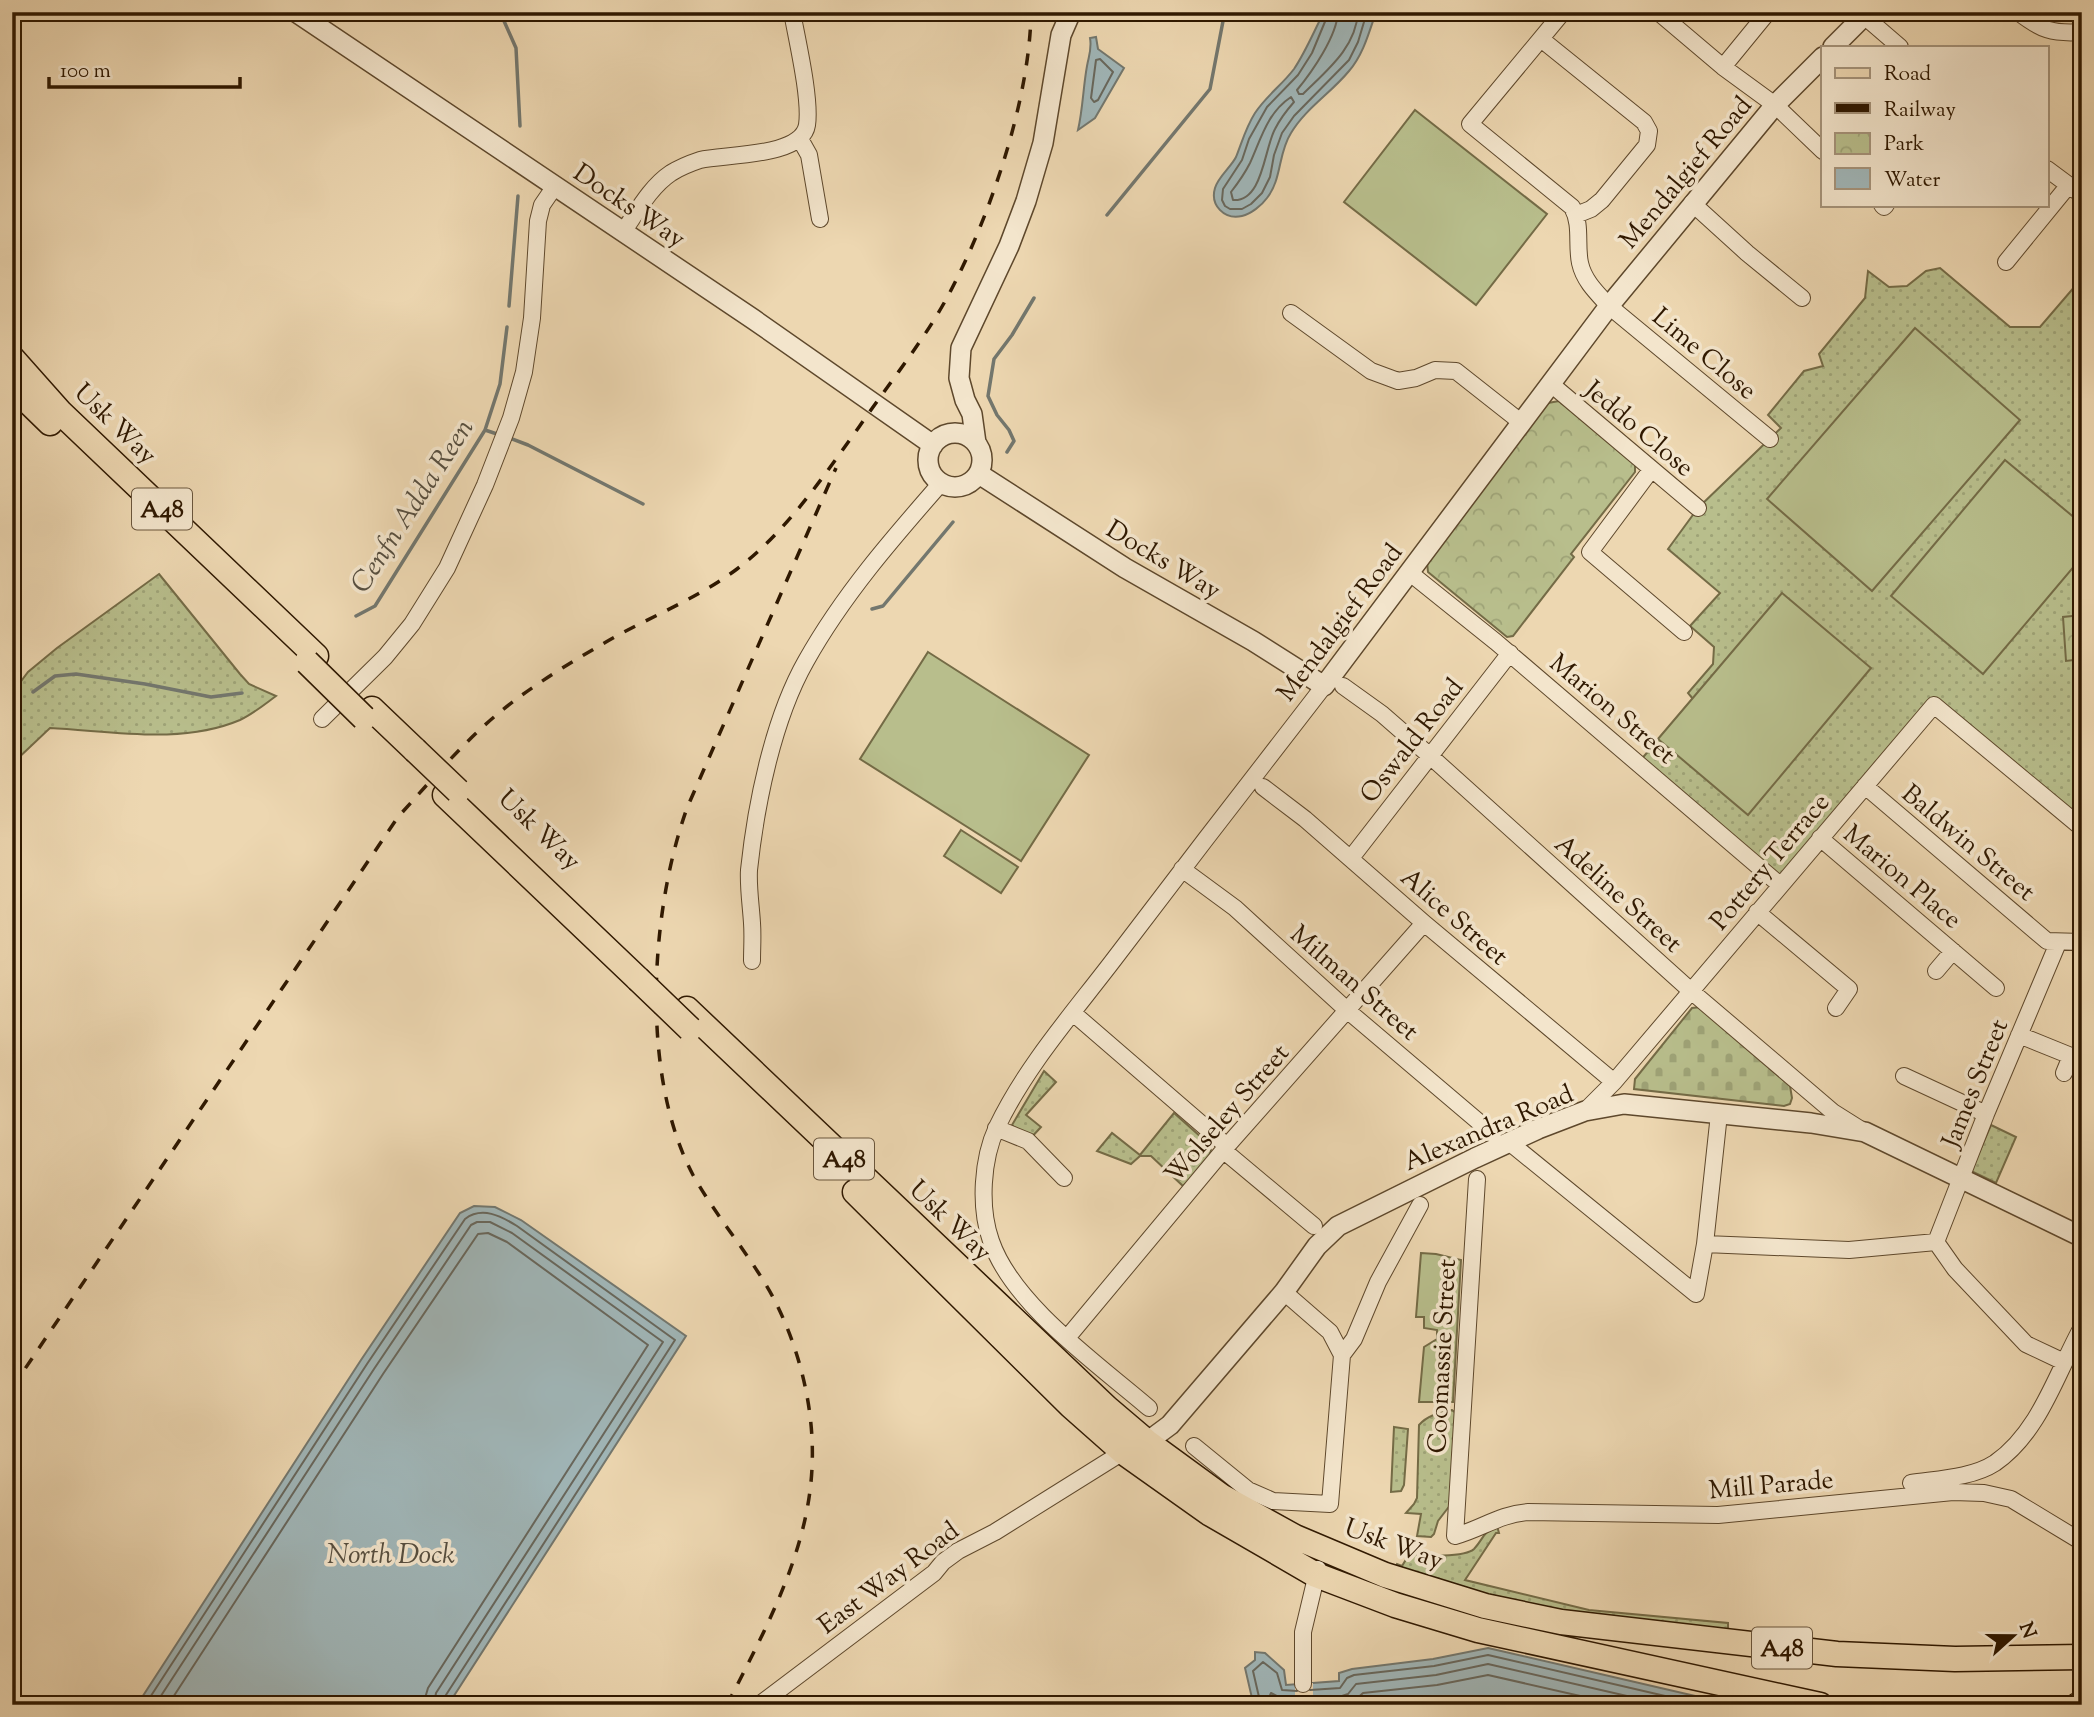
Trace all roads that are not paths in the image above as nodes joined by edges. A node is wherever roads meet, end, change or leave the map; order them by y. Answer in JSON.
{"nodes":[{"id":1,"x":296,"y":12,"type":"edge"},
{"id":2,"x":792,"y":12,"type":"edge"},
{"id":3,"x":1072,"y":12,"type":"edge"},
{"id":4,"x":1563,"y":12,"type":"edge"},
{"id":5,"x":1658,"y":12,"type":"edge"},
{"id":6,"x":1768,"y":12,"type":"edge"},
{"id":7,"x":2018,"y":12,"type":"edge"},
{"id":8,"x":1866,"y":14,"type":"edge"},
{"id":9,"x":2082,"y":32,"type":"edge"},
{"id":10,"x":1541,"y":39,"type":"junction"},
{"id":11,"x":1834,"y":46,"type":"edge"},
{"id":12,"x":1899,"y":46,"type":"edge"},
{"id":13,"x":1821,"y":59,"type":"edge"},
{"id":14,"x":1723,"y":67,"type":"junction"},
{"id":15,"x":1775,"y":105,"type":"junction"},
{"id":16,"x":800,"y":139,"type":"junction"},
{"id":17,"x":1821,"y":149,"type":"edge"},
{"id":18,"x":2048,"y":170,"type":"edge"},
{"id":19,"x":555,"y":186,"type":"junction"},
{"id":20,"x":2075,"y":191,"type":"edge"},
{"id":21,"x":1692,"y":203,"type":"junction"},
{"id":22,"x":1576,"y":215,"type":"junction"},
{"id":23,"x":820,"y":219,"type":"dead end"},
{"id":24,"x":623,"y":232,"type":"junction"},
{"id":25,"x":2006,"y":262,"type":"dead end"},
{"id":26,"x":1802,"y":298,"type":"dead end"},
{"id":27,"x":1609,"y":306,"type":"junction"},
{"id":28,"x":1291,"y":313,"type":"dead end"},
{"id":29,"x":12,"y":358,"type":"edge"},
{"id":30,"x":1551,"y":384,"type":"junction"},
{"id":31,"x":12,"y":386,"type":"edge"},
{"id":32,"x":965,"y":400,"type":"junction"},
{"id":33,"x":1522,"y":423,"type":"junction"},
{"id":34,"x":1770,"y":439,"type":"dead end"},
{"id":35,"x":942,"y":440,"type":"junction"},
{"id":36,"x":976,"y":443,"type":"junction"},
{"id":37,"x":1651,"y":470,"type":"junction"},
{"id":38,"x":979,"y":474,"type":"junction"},
{"id":39,"x":941,"y":483,"type":"junction"},
{"id":40,"x":1698,"y":508,"type":"dead end"},
{"id":41,"x":1410,"y":573,"type":"junction"},
{"id":42,"x":1684,"y":632,"type":"dead end"},
{"id":43,"x":1510,"y":653,"type":"junction"},
{"id":44,"x":311,"y":659,"type":"junction"},
{"id":45,"x":1333,"y":686,"type":"junction"},
{"id":46,"x":322,"y":719,"type":"dead end"},
{"id":47,"x":1429,"y":755,"type":"junction"},
{"id":48,"x":1865,"y":786,"type":"junction"},
{"id":49,"x":1263,"y":787,"type":"dead end"},
{"id":50,"x":2082,"y":828,"type":"edge"},
{"id":51,"x":1820,"y":838,"type":"junction"},
{"id":52,"x":1352,"y":858,"type":"junction"},
{"id":53,"x":1182,"y":869,"type":"junction"},
{"id":54,"x":1780,"y":885,"type":"junction"},
{"id":55,"x":1757,"y":912,"type":"junction"},
{"id":56,"x":1424,"y":923,"type":"junction"},
{"id":57,"x":2082,"y":942,"type":"edge"},
{"id":58,"x":2058,"y":943,"type":"junction"},
{"id":59,"x":1953,"y":951,"type":"junction"},
{"id":60,"x":752,"y":961,"type":"dead end"},
{"id":61,"x":1936,"y":971,"type":"dead end"},
{"id":62,"x":1996,"y":988,"type":"dead end"},
{"id":63,"x":1691,"y":991,"type":"junction"},
{"id":64,"x":1836,"y":1008,"type":"dead end"},
{"id":65,"x":1348,"y":1011,"type":"junction"},
{"id":66,"x":1073,"y":1013,"type":"junction"},
{"id":67,"x":689,"y":1019,"type":"junction"},
{"id":68,"x":2019,"y":1035,"type":"junction"},
{"id":69,"x":2064,"y":1073,"type":"dead end"},
{"id":70,"x":1904,"y":1076,"type":"dead end"},
{"id":71,"x":1614,"y":1082,"type":"junction"},
{"id":72,"x":1585,"y":1111,"type":"junction"},
{"id":73,"x":1719,"y":1114,"type":"junction"},
{"id":74,"x":1986,"y":1114,"type":"junction"},
{"id":75,"x":996,"y":1128,"type":"junction"},
{"id":76,"x":1865,"y":1132,"type":"junction"},
{"id":77,"x":1501,"y":1138,"type":"junction"},
{"id":78,"x":1225,"y":1148,"type":"junction"},
{"id":79,"x":1064,"y":1178,"type":"dead end"},
{"id":80,"x":1476,"y":1179,"type":"dead end"},
{"id":81,"x":1961,"y":1180,"type":"junction"},
{"id":82,"x":1420,"y":1205,"type":"dead end"},
{"id":83,"x":1314,"y":1227,"type":"dead end"},
{"id":84,"x":2082,"y":1237,"type":"edge"},
{"id":85,"x":1937,"y":1242,"type":"junction"},
{"id":86,"x":1705,"y":1244,"type":"junction"},
{"id":87,"x":1284,"y":1292,"type":"junction"},
{"id":88,"x":2082,"y":1327,"type":"edge"},
{"id":89,"x":1067,"y":1338,"type":"junction"},
{"id":90,"x":1342,"y":1355,"type":"junction"},
{"id":91,"x":2064,"y":1363,"type":"junction"},
{"id":92,"x":1149,"y":1408,"type":"dead end"},
{"id":93,"x":1147,"y":1442,"type":"junction"},
{"id":94,"x":1194,"y":1446,"type":"dead end"},
{"id":95,"x":1123,"y":1452,"type":"junction"},
{"id":96,"x":1910,"y":1483,"type":"dead end"},
{"id":97,"x":1455,"y":1536,"type":"joint"},
{"id":98,"x":2082,"y":1542,"type":"edge"},
{"id":99,"x":1323,"y":1548,"type":"junction"},
{"id":100,"x":1316,"y":1575,"type":"junction"},
{"id":101,"x":2082,"y":1657,"type":"edge"},
{"id":102,"x":1303,"y":1684,"type":"dead end"},
{"id":103,"x":759,"y":1705,"type":"edge"},
{"id":104,"x":1820,"y":1705,"type":"edge"}],
"edges":[{"from":1,"to":19,"type":"street","name":"Docks Way"},
{"from":2,"to":16,"type":"street"},
{"from":3,"to":32,"type":"street"},
{"from":4,"to":10,"type":"street"},
{"from":5,"to":14,"type":"street"},
{"from":6,"to":14,"type":"street"},
{"from":7,"to":9,"type":"street"},
{"from":8,"to":11,"type":"street"},
{"from":8,"to":12,"type":"street"},
{"from":10,"to":22,"type":"street"},
{"from":10,"to":22,"type":"street"},
{"from":13,"to":15,"type":"street","name":"Mendalgief Road"},
{"from":14,"to":15,"type":"street"},
{"from":15,"to":17,"type":"street"},
{"from":15,"to":21,"type":"street","name":"Mendalgief Road"},
{"from":16,"to":23,"type":"street"},
{"from":16,"to":24,"type":"street"},
{"from":18,"to":20,"type":"street"},
{"from":19,"to":24,"type":"street","name":"Docks Way"},
{"from":19,"to":46,"type":"street"},
{"from":20,"to":25,"type":"street"},
{"from":21,"to":26,"type":"street"},
{"from":21,"to":27,"type":"street","name":"Mendalgief Road"},
{"from":22,"to":27,"type":"street","name":"Lime Close"},
{"from":24,"to":35,"type":"street","name":"Docks Way"},
{"from":27,"to":30,"type":"street","name":"Mendalgief Road"},
{"from":27,"to":34,"type":"street","name":"Lime Close"},
{"from":28,"to":33,"type":"street"},
{"from":29,"to":44,"type":"main road","name":"Usk Way","number":"A48"},
{"from":30,"to":33,"type":"street","name":"Mendalgief Road"},
{"from":30,"to":37,"type":"street","name":"Jeddo Close"},
{"from":31,"to":44,"type":"main road","name":"Usk Way","number":"A48"},
{"from":32,"to":35,"type":"street"},
{"from":32,"to":36,"type":"street"},
{"from":33,"to":41,"type":"street","name":"Mendalgief Road"},
{"from":35,"to":36,"type":"street","name":"Docks Way"},
{"from":35,"to":39,"type":"street"},
{"from":36,"to":38,"type":"street"},
{"from":37,"to":40,"type":"street","name":"Jeddo Close"},
{"from":37,"to":42,"type":"street"},
{"from":38,"to":39,"type":"street"},
{"from":38,"to":45,"type":"street","name":"Docks Way"},
{"from":39,"to":60,"type":"street"},
{"from":41,"to":43,"type":"street","name":"Marion Street"},
{"from":41,"to":45,"type":"street","name":"Mendalgief Road"},
{"from":43,"to":47,"type":"street","name":"Oswald Road"},
{"from":43,"to":54,"type":"street","name":"Marion Street"},
{"from":44,"to":67,"type":"main road","name":"Usk Way","number":"A48","bridge":true},
{"from":45,"to":47,"type":"street","name":"Adeline Street"},
{"from":45,"to":53,"type":"street","name":"Mendalgief Road"},
{"from":47,"to":52,"type":"street","name":"Oswald Road"},
{"from":47,"to":63,"type":"street","name":"Adeline Street"},
{"from":48,"to":50,"type":"street","name":"Pottery Terrace"},
{"from":48,"to":51,"type":"street","name":"Pottery Terrace"},
{"from":48,"to":58,"type":"street","name":"Baldwin Street"},
{"from":49,"to":52,"type":"street","name":"Alice Street"},
{"from":51,"to":54,"type":"street","name":"Pottery Terrace"},
{"from":51,"to":59,"type":"street","name":"Marion Place"},
{"from":52,"to":56,"type":"street","name":"Alice Street"},
{"from":53,"to":65,"type":"street","name":"Milman Street"},
{"from":53,"to":66,"type":"street","name":"Mendalgief Road"},
{"from":54,"to":55,"type":"street","name":"Pottery Terrace"},
{"from":55,"to":63,"type":"street","name":"Pottery Terrace"},
{"from":55,"to":64,"type":"street"},
{"from":56,"to":65,"type":"street","name":"Wolseley Street"},
{"from":56,"to":71,"type":"street","name":"Alice Street"},
{"from":57,"to":58,"type":"street"},
{"from":58,"to":68,"type":"street","name":"James Street"},
{"from":59,"to":61,"type":"street","name":"Marion Place"},
{"from":59,"to":62,"type":"street","name":"Marion Place"},
{"from":63,"to":71,"type":"street","name":"Pottery Terrace"},
{"from":63,"to":76,"type":"street","name":"Adeline Street"},
{"from":65,"to":77,"type":"street","name":"Milman Street"},
{"from":65,"to":78,"type":"street","name":"Wolseley Street"},
{"from":66,"to":75,"type":"street","name":"Mendalgief Road"},
{"from":66,"to":78,"type":"street"},
{"from":67,"to":93,"type":"main road","name":"Usk Way","number":"A48"},
{"from":67,"to":95,"type":"main road","name":"Usk Way","number":"A48"},
{"from":68,"to":69,"type":"street"},
{"from":68,"to":74,"type":"street","name":"James Street"},
{"from":70,"to":74,"type":"street"},
{"from":71,"to":72,"type":"street","name":"Pottery Terrace"},
{"from":72,"to":73,"type":"street","name":"Alexandra Road"},
{"from":72,"to":77,"type":"street","name":"Alexandra Road"},
{"from":73,"to":76,"type":"street","name":"Alexandra Road"},
{"from":73,"to":86,"type":"street"},
{"from":74,"to":81,"type":"street","name":"James Street"},
{"from":75,"to":79,"type":"street"},
{"from":75,"to":89,"type":"street","name":"Mendalgief Road"},
{"from":76,"to":81,"type":"street","name":"Alexandra Road"},
{"from":77,"to":86,"type":"street","name":"Milman Street"},
{"from":77,"to":87,"type":"street","name":"Alexandra Road"},
{"from":78,"to":83,"type":"street"},
{"from":78,"to":89,"type":"street","name":"Wolseley Street"},
{"from":80,"to":97,"type":"street","name":"Coomassie Street"},
{"from":81,"to":84,"type":"street","name":"Alexandra Road"},
{"from":81,"to":85,"type":"street","name":"James Street"},
{"from":82,"to":90,"type":"street"},
{"from":85,"to":86,"type":"street"},
{"from":85,"to":91,"type":"street"},
{"from":87,"to":90,"type":"street"},
{"from":87,"to":93,"type":"street","name":"Alexandra Road"},
{"from":88,"to":91,"type":"street"},
{"from":89,"to":92,"type":"street","name":"Mendalgief Road"},
{"from":90,"to":94,"type":"street"},
{"from":91,"to":96,"type":"street"},
{"from":93,"to":95,"type":"street","name":"Alexandra Road"},
{"from":93,"to":99,"type":"main road","name":"Usk Way","number":"A48"},
{"from":95,"to":100,"type":"main road","name":"Usk Way","number":"A48"},
{"from":95,"to":103,"type":"street","name":"East Way Road"},
{"from":97,"to":98,"type":"street","name":"Mill Parade"},
{"from":99,"to":100,"type":"street"},
{"from":99,"to":101,"type":"main road","name":"Usk Way","number":"A48"},
{"from":100,"to":102,"type":"street"},
{"from":100,"to":104,"type":"main road","name":"Usk Way","number":"A48"}]}
